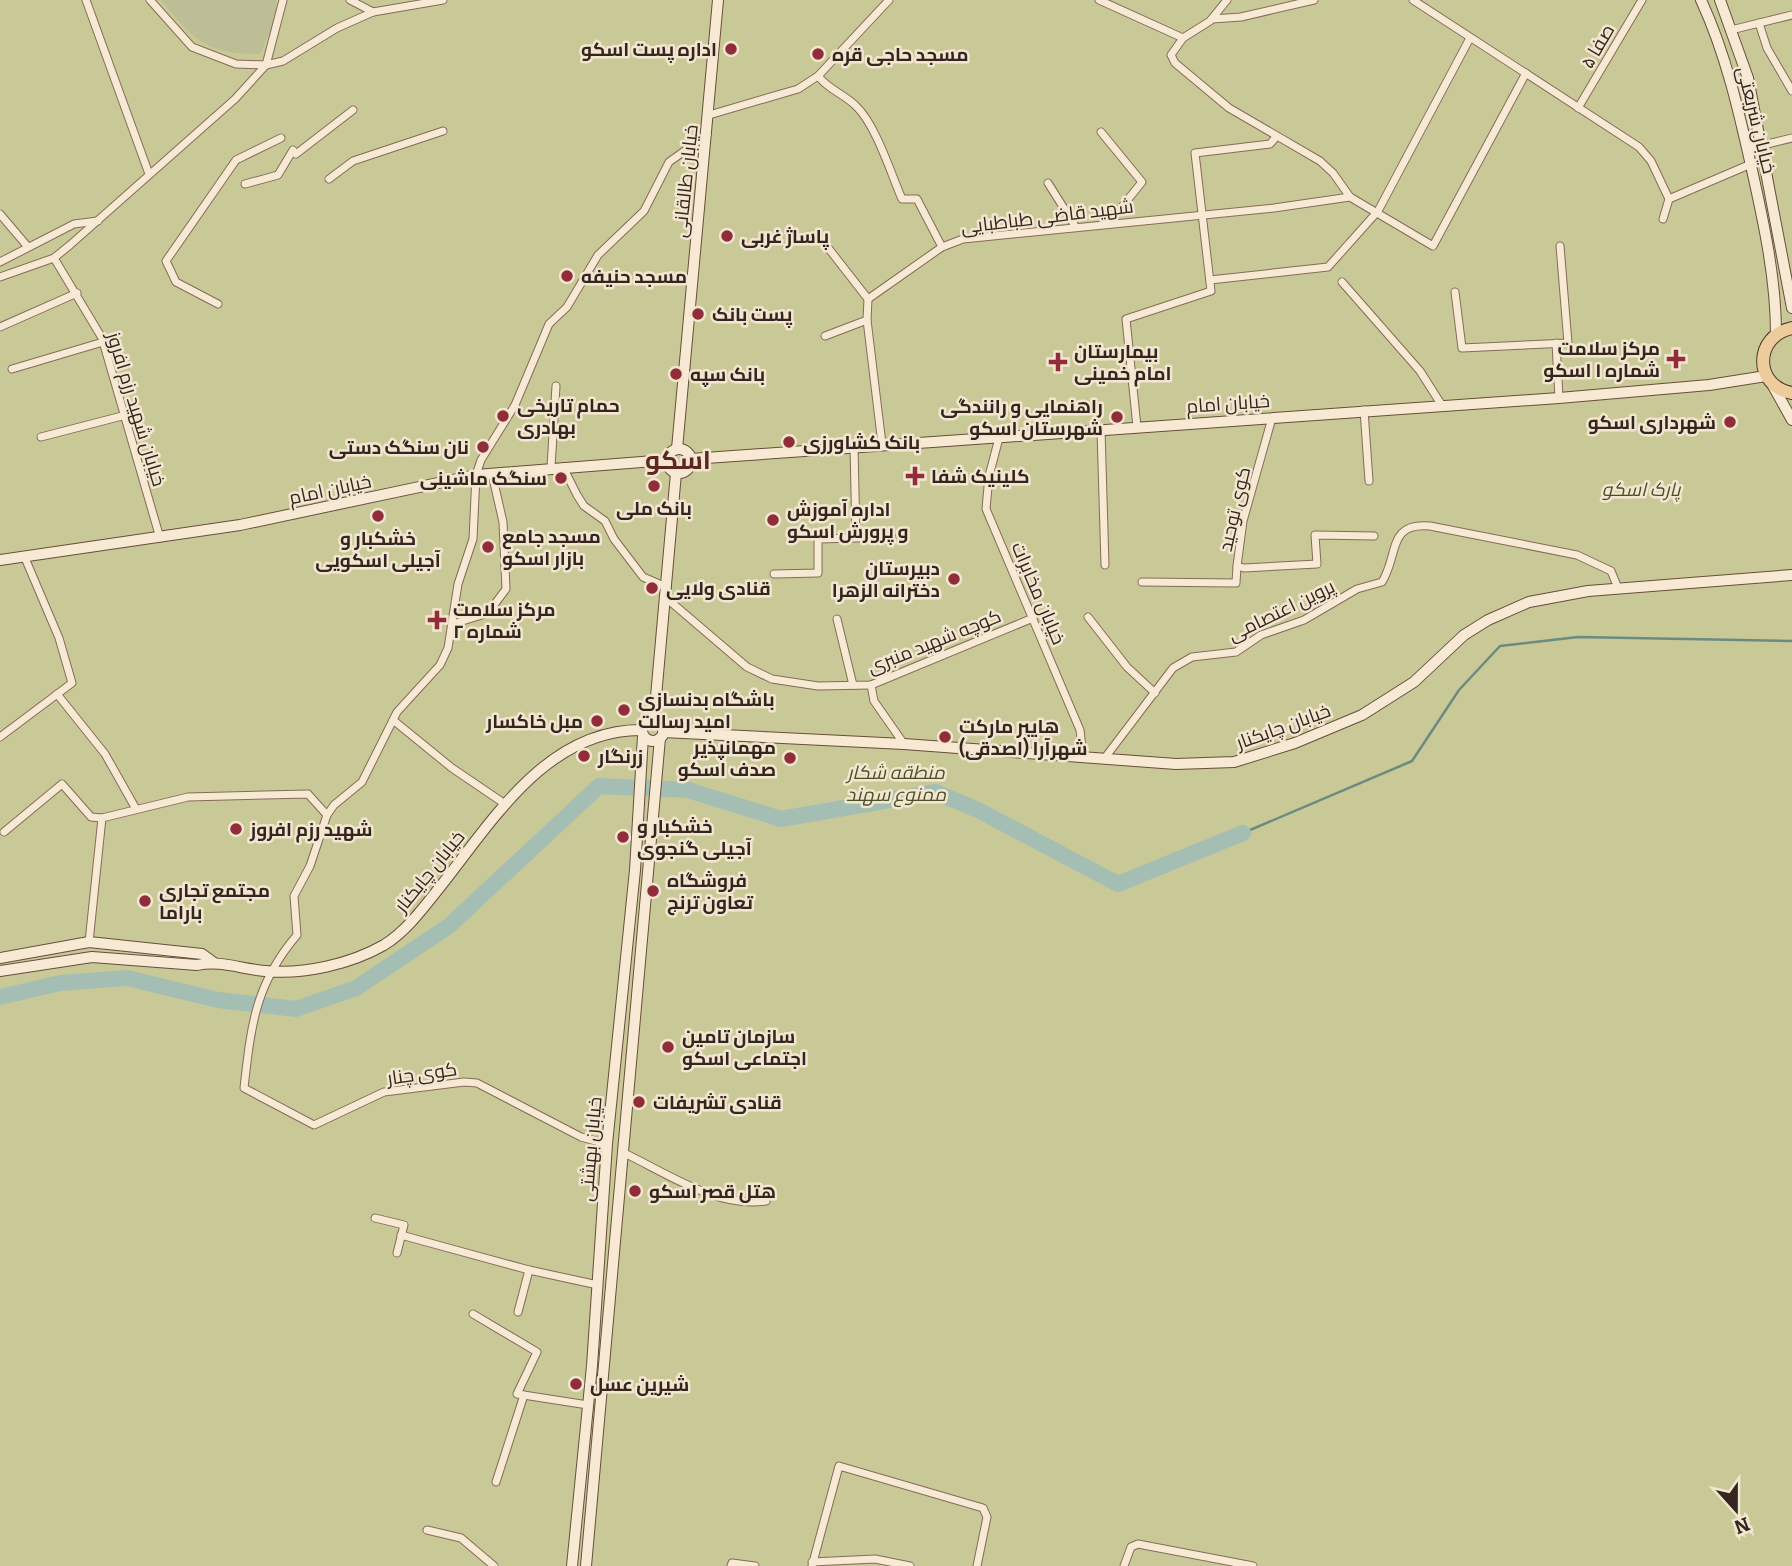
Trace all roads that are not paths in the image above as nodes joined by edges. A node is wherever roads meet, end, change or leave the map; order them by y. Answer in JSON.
{"nodes":[{"id":1,"x":86,"y":0,"type":"edge"},
{"id":2,"x":150,"y":0,"type":"edge"},
{"id":3,"x":283,"y":0,"type":"edge"},
{"id":4,"x":350,"y":0,"type":"edge"},
{"id":5,"x":443,"y":0,"type":"edge"},
{"id":6,"x":718,"y":0,"type":"edge"},
{"id":7,"x":889,"y":0,"type":"edge"},
{"id":8,"x":1099,"y":0,"type":"edge"},
{"id":9,"x":1227,"y":0,"type":"edge"},
{"id":10,"x":1314,"y":0,"type":"edge"},
{"id":11,"x":1413,"y":0,"type":"edge"},
{"id":12,"x":1642,"y":0,"type":"edge"},
{"id":13,"x":1701,"y":0,"type":"edge"},
{"id":14,"x":1722,"y":4,"type":"edge"},
{"id":15,"x":373,"y":12,"type":"junction"},
{"id":16,"x":1708,"y":15,"type":"junction"},
{"id":17,"x":1792,"y":15,"type":"edge"},
{"id":18,"x":1212,"y":19,"type":"junction"},
{"id":19,"x":1759,"y":23,"type":"junction"},
{"id":20,"x":1731,"y":30,"type":"junction"},
{"id":21,"x":1183,"y":38,"type":"junction"},
{"id":22,"x":1470,"y":38,"type":"junction"},
{"id":23,"x":266,"y":65,"type":"junction"},
{"id":24,"x":1526,"y":73,"type":"junction"},
{"id":25,"x":818,"y":76,"type":"junction"},
{"id":26,"x":1792,"y":91,"type":"edge"},
{"id":27,"x":1578,"y":108,"type":"junction"},
{"id":28,"x":353,"y":110,"type":"dead end"},
{"id":29,"x":709,"y":116,"type":"junction"},
{"id":30,"x":443,"y":131,"type":"dead end"},
{"id":31,"x":1101,"y":132,"type":"dead end"},
{"id":32,"x":707,"y":135,"type":"junction"},
{"id":33,"x":1276,"y":137,"type":"junction"},
{"id":34,"x":281,"y":138,"type":"dead end"},
{"id":35,"x":1792,"y":138,"type":"edge"},
{"id":36,"x":1762,"y":145,"type":"junction"},
{"id":37,"x":1747,"y":149,"type":"junction"},
{"id":38,"x":1751,"y":164,"type":"junction"},
{"id":39,"x":149,"y":174,"type":"junction"},
{"id":40,"x":329,"y":179,"type":"dead end"},
{"id":41,"x":1048,"y":183,"type":"dead end"},
{"id":42,"x":245,"y":184,"type":"dead end"},
{"id":43,"x":1350,"y":197,"type":"junction"},
{"id":44,"x":1669,"y":200,"type":"junction"},
{"id":45,"x":1378,"y":211,"type":"junction"},
{"id":46,"x":0,"y":214,"type":"edge"},
{"id":47,"x":1202,"y":215,"type":"junction"},
{"id":48,"x":1663,"y":219,"type":"dead end"},
{"id":49,"x":98,"y":221,"type":"junction"},
{"id":50,"x":1109,"y":223,"type":"junction"},
{"id":51,"x":1075,"y":226,"type":"junction"},
{"id":52,"x":1560,"y":246,"type":"dead end"},
{"id":53,"x":28,"y":247,"type":"junction"},
{"id":54,"x":942,"y":247,"type":"junction"},
{"id":55,"x":829,"y":248,"type":"dead end"},
{"id":56,"x":54,"y":258,"type":"junction"},
{"id":57,"x":0,"y":262,"type":"edge"},
{"id":58,"x":0,"y":277,"type":"edge"},
{"id":59,"x":1210,"y":280,"type":"junction"},
{"id":60,"x":1342,"y":282,"type":"dead end"},
{"id":61,"x":1455,"y":292,"type":"dead end"},
{"id":62,"x":77,"y":293,"type":"junction"},
{"id":63,"x":867,"y":299,"type":"junction"},
{"id":64,"x":218,"y":304,"type":"dead end"},
{"id":65,"x":1792,"y":308,"type":"edge"},
{"id":66,"x":867,"y":320,"type":"junction"},
{"id":67,"x":0,"y":327,"type":"edge"},
{"id":68,"x":1792,"y":328,"type":"edge"},
{"id":69,"x":1776,"y":334,"type":"junction"},
{"id":70,"x":825,"y":336,"type":"dead end"},
{"id":71,"x":103,"y":342,"type":"junction"},
{"id":72,"x":1556,"y":343,"type":"junction"},
{"id":73,"x":12,"y":369,"type":"dead end"},
{"id":74,"x":1769,"y":380,"type":"junction"},
{"id":75,"x":556,"y":386,"type":"dead end"},
{"id":76,"x":1792,"y":393,"type":"edge"},
{"id":77,"x":1559,"y":398,"type":"junction"},
{"id":78,"x":1441,"y":404,"type":"junction"},
{"id":79,"x":1364,"y":410,"type":"junction"},
{"id":80,"x":122,"y":416,"type":"junction"},
{"id":81,"x":1272,"y":418,"type":"junction"},
{"id":82,"x":1792,"y":420,"type":"edge"},
{"id":83,"x":1137,"y":427,"type":"junction"},
{"id":84,"x":1101,"y":430,"type":"junction"},
{"id":85,"x":41,"y":437,"type":"dead end"},
{"id":86,"x":999,"y":438,"type":"junction"},
{"id":87,"x":882,"y":444,"type":"junction"},
{"id":88,"x":854,"y":446,"type":"junction"},
{"id":89,"x":677,"y":449,"type":"junction"},
{"id":90,"x":691,"y":459,"type":"junction"},
{"id":91,"x":667,"y":460,"type":"junction"},
{"id":92,"x":557,"y":467,"type":"junction"},
{"id":93,"x":676,"y":473,"type":"junction"},
{"id":94,"x":492,"y":474,"type":"junction"},
{"id":95,"x":476,"y":475,"type":"junction"},
{"id":96,"x":1369,"y":481,"type":"dead end"},
{"id":97,"x":1374,"y":536,"type":"dead end"},
{"id":98,"x":856,"y":537,"type":"junction"},
{"id":99,"x":892,"y":537,"type":"dead end"},
{"id":100,"x":160,"y":538,"type":"junction"},
{"id":101,"x":25,"y":558,"type":"junction"},
{"id":102,"x":0,"y":560,"type":"edge"},
{"id":103,"x":1105,"y":565,"type":"dead end"},
{"id":104,"x":1237,"y":566,"type":"junction"},
{"id":105,"x":774,"y":574,"type":"dead end"},
{"id":106,"x":1792,"y":575,"type":"edge"},
{"id":107,"x":1143,"y":582,"type":"dead end"},
{"id":108,"x":1618,"y":588,"type":"junction"},
{"id":109,"x":665,"y":592,"type":"junction"},
{"id":110,"x":1088,"y":617,"type":"dead end"},
{"id":111,"x":1033,"y":618,"type":"junction"},
{"id":112,"x":837,"y":619,"type":"dead end"},
{"id":113,"x":453,"y":624,"type":"junction"},
{"id":114,"x":853,"y":685,"type":"junction"},
{"id":115,"x":871,"y":685,"type":"junction"},
{"id":116,"x":1155,"y":693,"type":"junction"},
{"id":117,"x":57,"y":694,"type":"junction"},
{"id":118,"x":654,"y":719,"type":"junction"},
{"id":119,"x":393,"y":720,"type":"junction"},
{"id":120,"x":643,"y":733,"type":"junction"},
{"id":121,"x":662,"y":735,"type":"junction"},
{"id":122,"x":0,"y":737,"type":"edge"},
{"id":123,"x":904,"y":744,"type":"junction"},
{"id":124,"x":1083,"y":757,"type":"junction"},
{"id":125,"x":1104,"y":759,"type":"junction"},
{"id":126,"x":505,"y":804,"type":"junction"},
{"id":127,"x":136,"y":809,"type":"junction"},
{"id":128,"x":327,"y":815,"type":"junction"},
{"id":129,"x":102,"y":818,"type":"junction"},
{"id":130,"x":4,"y":832,"type":"dead end"},
{"id":131,"x":89,"y":942,"type":"junction"},
{"id":132,"x":0,"y":958,"type":"edge"},
{"id":133,"x":214,"y":962,"type":"junction"},
{"id":134,"x":0,"y":971,"type":"edge"},
{"id":135,"x":269,"y":972,"type":"junction"},
{"id":136,"x":607,"y":1144,"type":"junction"},
{"id":137,"x":622,"y":1152,"type":"junction"},
{"id":138,"x":766,"y":1201,"type":"dead end"},
{"id":139,"x":375,"y":1217,"type":"dead end"},
{"id":140,"x":401,"y":1235,"type":"junction"},
{"id":141,"x":397,"y":1252,"type":"dead end"},
{"id":142,"x":529,"y":1270,"type":"junction"},
{"id":143,"x":598,"y":1285,"type":"junction"},
{"id":144,"x":518,"y":1312,"type":"dead end"},
{"id":145,"x":473,"y":1314,"type":"dead end"},
{"id":146,"x":524,"y":1395,"type":"junction"},
{"id":147,"x":588,"y":1405,"type":"junction"},
{"id":148,"x":496,"y":1482,"type":"dead end"},
{"id":149,"x":426,"y":1530,"type":"dead end"},
{"id":150,"x":732,"y":1564,"type":"edge"},
{"id":151,"x":812,"y":1564,"type":"edge"},
{"id":152,"x":494,"y":1566,"type":"edge"},
{"id":153,"x":572,"y":1566,"type":"edge"},
{"id":154,"x":586,"y":1566,"type":"edge"},
{"id":155,"x":755,"y":1566,"type":"edge"},
{"id":156,"x":911,"y":1566,"type":"edge"},
{"id":157,"x":977,"y":1566,"type":"edge"},
{"id":158,"x":1124,"y":1566,"type":"edge"},
{"id":159,"x":1253,"y":1566,"type":"edge"}],
"edges":[{"from":1,"to":39,"type":"street"},
{"from":2,"to":23,"type":"street"},
{"from":3,"to":23,"type":"street"},
{"from":4,"to":15,"type":"street"},
{"from":5,"to":15,"type":"street"},
{"from":6,"to":29,"type":"main road","name":"خیابان طالقانی"},
{"from":7,"to":25,"type":"street"},
{"from":8,"to":21,"type":"street"},
{"from":9,"to":18,"type":"street"},
{"from":10,"to":18,"type":"street"},
{"from":11,"to":22,"type":"street"},
{"from":12,"to":27,"type":"street","name":"صفا ۵"},
{"from":13,"to":16,"type":"main road","name":"خیابان شریعتی"},
{"from":14,"to":16,"type":"main road"},
{"from":14,"to":20,"type":"main road","name":"خیابان شریعتی"},
{"from":15,"to":23,"type":"street"},
{"from":16,"to":37,"type":"main road","name":"خیابان شریعتی"},
{"from":17,"to":19,"type":"street"},
{"from":18,"to":21,"type":"street"},
{"from":19,"to":20,"type":"street"},
{"from":19,"to":26,"type":"street"},
{"from":20,"to":36,"type":"main road","name":"خیابان شریعتی"},
{"from":21,"to":33,"type":"street"},
{"from":22,"to":24,"type":"street"},
{"from":22,"to":45,"type":"street"},
{"from":23,"to":39,"type":"street"},
{"from":24,"to":27,"type":"street"},
{"from":24,"to":45,"type":"street"},
{"from":25,"to":29,"type":"street"},
{"from":25,"to":54,"type":"street"},
{"from":27,"to":44,"type":"street"},
{"from":28,"to":42,"type":"street"},
{"from":29,"to":32,"type":"main road","name":"خیابان طالقانی"},
{"from":30,"to":40,"type":"street"},
{"from":31,"to":50,"type":"street"},
{"from":32,"to":89,"type":"main road","name":"خیابان طالقانی"},
{"from":32,"to":95,"type":"street"},
{"from":33,"to":43,"type":"street"},
{"from":33,"to":47,"type":"street"},
{"from":34,"to":64,"type":"street"},
{"from":35,"to":36,"type":"street"},
{"from":36,"to":37,"type":"street"},
{"from":36,"to":65,"type":"main road","name":"خیابان شریعتی"},
{"from":37,"to":38,"type":"main road","name":"خیابان شریعتی"},
{"from":38,"to":44,"type":"street"},
{"from":38,"to":69,"type":"main road","name":"خیابان شریعتی"},
{"from":39,"to":49,"type":"street"},
{"from":41,"to":51,"type":"street"},
{"from":43,"to":45,"type":"street"},
{"from":43,"to":47,"type":"street","name":"شهید قاضی طباطبایی"},
{"from":44,"to":48,"type":"street"},
{"from":45,"to":59,"type":"street"},
{"from":46,"to":53,"type":"street"},
{"from":47,"to":50,"type":"street","name":"شهید قاضی طباطبایی"},
{"from":47,"to":59,"type":"street"},
{"from":49,"to":53,"type":"street"},
{"from":49,"to":56,"type":"street"},
{"from":50,"to":51,"type":"street","name":"شهید قاضی طباطبایی"},
{"from":51,"to":54,"type":"street","name":"شهید قاضی طباطبایی"},
{"from":52,"to":72,"type":"street"},
{"from":53,"to":57,"type":"street"},
{"from":54,"to":63,"type":"street","name":"شهید قاضی طباطبایی"},
{"from":55,"to":63,"type":"street"},
{"from":56,"to":58,"type":"street"},
{"from":56,"to":62,"type":"street","name":"خیابان شهید رزم افروز"},
{"from":59,"to":83,"type":"street"},
{"from":60,"to":78,"type":"street"},
{"from":61,"to":72,"type":"street"},
{"from":62,"to":67,"type":"street"},
{"from":62,"to":71,"type":"street","name":"خیابان شهید رزم افروز"},
{"from":63,"to":66,"type":"street"},
{"from":66,"to":70,"type":"street"},
{"from":66,"to":87,"type":"street"},
{"from":68,"to":69,"type":"main road"},
{"from":69,"to":74,"type":"main road"},
{"from":71,"to":73,"type":"street"},
{"from":71,"to":80,"type":"street","name":"خیابان شهید رزم افروز"},
{"from":72,"to":77,"type":"street"},
{"from":74,"to":76,"type":"main road"},
{"from":74,"to":77,"type":"main road","name":"خیابان امام"},
{"from":74,"to":82,"type":"main road"},
{"from":75,"to":92,"type":"street"},
{"from":77,"to":78,"type":"main road","name":"خیابان امام"},
{"from":78,"to":79,"type":"main road","name":"خیابان امام"},
{"from":79,"to":81,"type":"main road","name":"خیابان امام"},
{"from":79,"to":96,"type":"street"},
{"from":80,"to":85,"type":"street"},
{"from":80,"to":100,"type":"street","name":"خیابان شهید رزم افروز"},
{"from":81,"to":83,"type":"main road","name":"خیابان امام"},
{"from":81,"to":104,"type":"street","name":"کوی توحید"},
{"from":83,"to":84,"type":"main road","name":"خیابان امام"},
{"from":84,"to":86,"type":"main road","name":"خیابان امام"},
{"from":84,"to":103,"type":"street"},
{"from":86,"to":87,"type":"main road","name":"خیابان امام"},
{"from":86,"to":111,"type":"street","name":"خیابان مخابرات"},
{"from":87,"to":88,"type":"main road","name":"خیابان امام"},
{"from":88,"to":90,"type":"main road","name":"خیابان امام"},
{"from":88,"to":98,"type":"street"},
{"from":89,"to":90,"type":"main road"},
{"from":89,"to":91,"type":"main road"},
{"from":90,"to":93,"type":"main road"},
{"from":91,"to":92,"type":"main road","name":"خیابان امام"},
{"from":91,"to":93,"type":"main road"},
{"from":92,"to":94,"type":"main road","name":"خیابان امام"},
{"from":92,"to":109,"type":"street","name":"کوچه شهید منبری"},
{"from":93,"to":109,"type":"main road"},
{"from":94,"to":95,"type":"main road","name":"خیابان امام"},
{"from":94,"to":113,"type":"street"},
{"from":95,"to":100,"type":"main road","name":"خیابان امام"},
{"from":95,"to":113,"type":"street"},
{"from":97,"to":104,"type":"street","name":"کوی توحید"},
{"from":98,"to":99,"type":"street"},
{"from":98,"to":105,"type":"street"},
{"from":100,"to":101,"type":"main road","name":"خیابان امام"},
{"from":101,"to":102,"type":"main road","name":"خیابان امام"},
{"from":101,"to":117,"type":"street"},
{"from":104,"to":107,"type":"street"},
{"from":106,"to":108,"type":"main road","name":"خیابان چایکنار"},
{"from":108,"to":116,"type":"street","name":"پروین اعتصامی"},
{"from":108,"to":125,"type":"main road","name":"خیابان چایکنار"},
{"from":109,"to":114,"type":"street","name":"کوچه شهید منبری"},
{"from":109,"to":118,"type":"main road"},
{"from":110,"to":116,"type":"street"},
{"from":111,"to":115,"type":"street","name":"کوچه شهید منبری"},
{"from":111,"to":124,"type":"street","name":"خیابان مخابرات"},
{"from":112,"to":114,"type":"street"},
{"from":113,"to":119,"type":"street"},
{"from":114,"to":115,"type":"street","name":"کوچه شهید منبری"},
{"from":115,"to":123,"type":"street"},
{"from":116,"to":125,"type":"street","name":"پروین اعتصامی"},
{"from":117,"to":122,"type":"street"},
{"from":117,"to":127,"type":"street"},
{"from":118,"to":120,"type":"main road"},
{"from":118,"to":121,"type":"main road"},
{"from":119,"to":126,"type":"street"},
{"from":119,"to":128,"type":"street"},
{"from":120,"to":121,"type":"main road"},
{"from":120,"to":126,"type":"main road","name":"خیابان چایکنار"},
{"from":120,"to":136,"type":"main road","name":"خیابان بهشتی"},
{"from":121,"to":123,"type":"main road","name":"خیابان چایکنار"},
{"from":121,"to":137,"type":"main road","name":"خیابان بهشتی"},
{"from":123,"to":124,"type":"main road","name":"خیابان چایکنار"},
{"from":124,"to":125,"type":"main road","name":"خیابان چایکنار"},
{"from":126,"to":135,"type":"main road","name":"خیابان چایکنار"},
{"from":127,"to":128,"type":"street"},
{"from":127,"to":129,"type":"street"},
{"from":128,"to":135,"type":"street"},
{"from":129,"to":130,"type":"street"},
{"from":129,"to":131,"type":"street"},
{"from":131,"to":132,"type":"main road","name":"خیابان چایکنار"},
{"from":131,"to":133,"type":"main road","name":"خیابان چایکنار"},
{"from":133,"to":134,"type":"main road","name":"خیابان چایکنار"},
{"from":133,"to":135,"type":"main road","name":"خیابان چایکنار"},
{"from":135,"to":136,"type":"street","name":"کوی چنار"},
{"from":136,"to":143,"type":"main road","name":"خیابان بهشتی"},
{"from":137,"to":138,"type":"street"},
{"from":137,"to":154,"type":"main road","name":"خیابان بهشتی"},
{"from":139,"to":140,"type":"street"},
{"from":140,"to":141,"type":"street"},
{"from":140,"to":142,"type":"street"},
{"from":142,"to":143,"type":"street"},
{"from":142,"to":144,"type":"street"},
{"from":143,"to":147,"type":"main road","name":"خیابان بهشتی"},
{"from":145,"to":146,"type":"street"},
{"from":146,"to":147,"type":"street"},
{"from":146,"to":148,"type":"street"},
{"from":147,"to":153,"type":"main road","name":"خیابان بهشتی"},
{"from":149,"to":152,"type":"street"},
{"from":150,"to":155,"type":"street"},
{"from":151,"to":156,"type":"street"},
{"from":151,"to":157,"type":"street"},
{"from":158,"to":159,"type":"street"}]}
